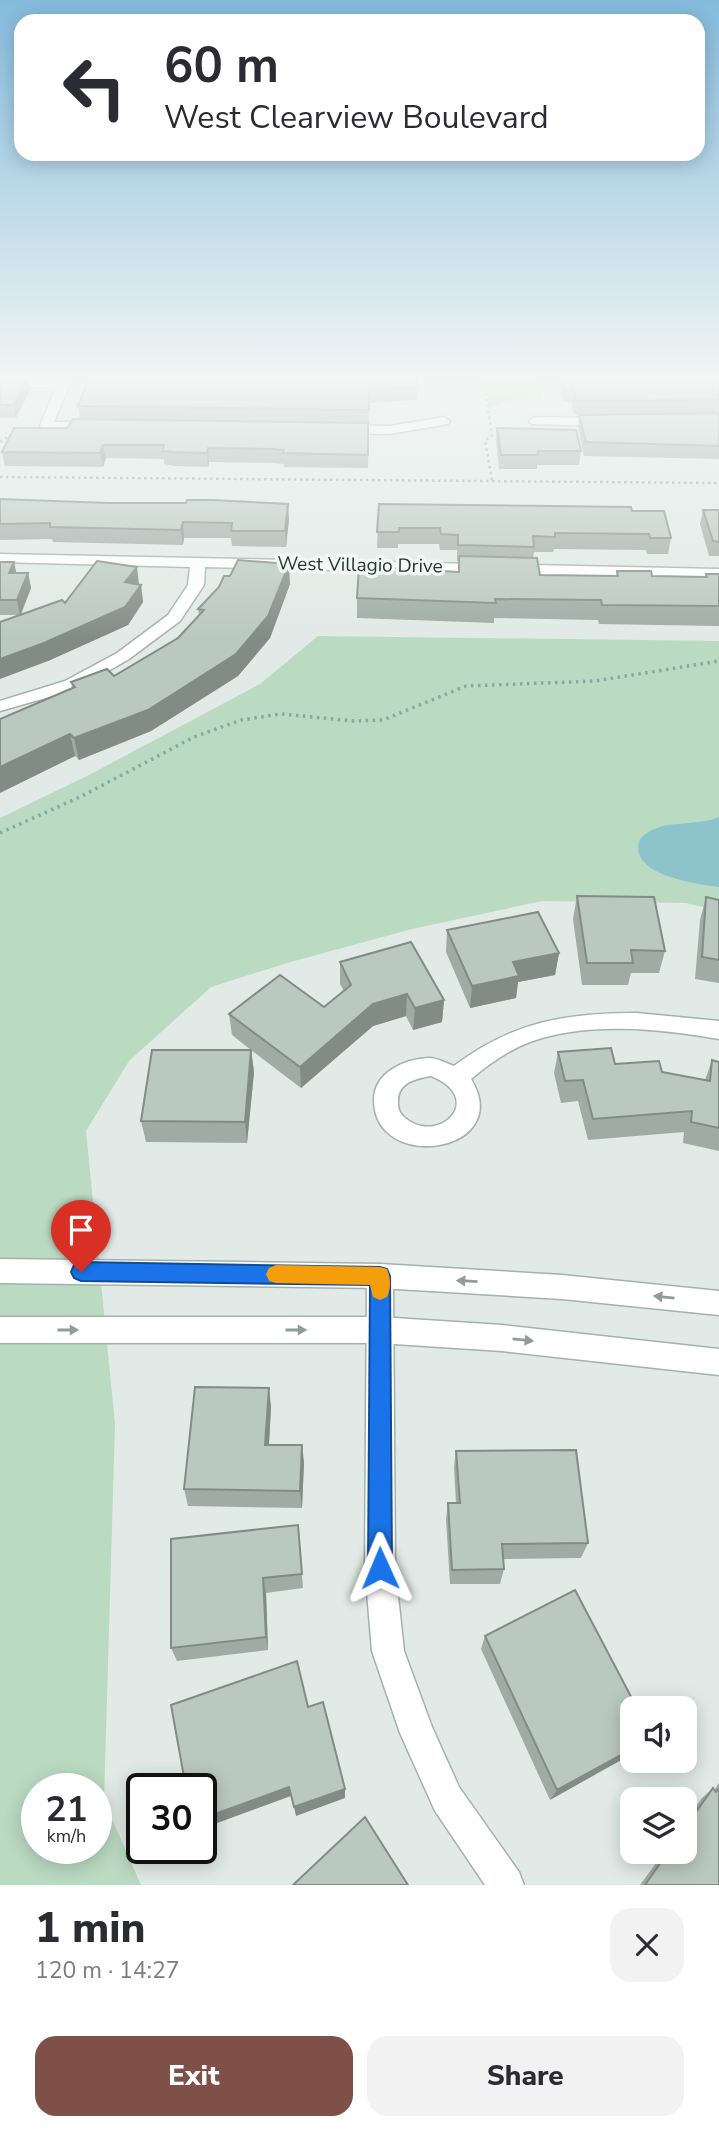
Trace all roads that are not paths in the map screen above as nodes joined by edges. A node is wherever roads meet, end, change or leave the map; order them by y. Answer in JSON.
{"nodes":[{"id":1,"x":0,"y":558,"type":"edge"},
{"id":2,"x":198,"y":563,"type":"junction"},
{"id":3,"x":719,"y":574,"type":"edge"},
{"id":4,"x":0,"y":706,"type":"edge"},
{"id":5,"x":719,"y":1030,"type":"edge"},
{"id":6,"x":456,"y":1077,"type":"dead end"},
{"id":7,"x":0,"y":1271,"type":"edge"},
{"id":8,"x":380,"y":1276,"type":"junction"},
{"id":9,"x":719,"y":1303,"type":"edge"},
{"id":10,"x":0,"y":1330,"type":"edge"},
{"id":11,"x":379,"y":1330,"type":"junction"},
{"id":12,"x":719,"y":1362,"type":"edge"},
{"id":13,"x":506,"y":1885,"type":"edge"}],
"edges":[{"from":1,"to":2,"type":"street","name":"West Villagio Drive"},
{"from":2,"to":3,"type":"street","name":"West Villagio Drive"},
{"from":2,"to":4,"type":"street"},
{"from":5,"to":6,"type":"street"},
{"from":7,"to":8,"type":"street"},
{"from":9,"to":8,"type":"street","one_way":true},
{"from":8,"to":11,"type":"street"},
{"from":10,"to":11,"type":"street","one_way":true},
{"from":11,"to":12,"type":"street","one_way":true},
{"from":11,"to":13,"type":"street"}]}
